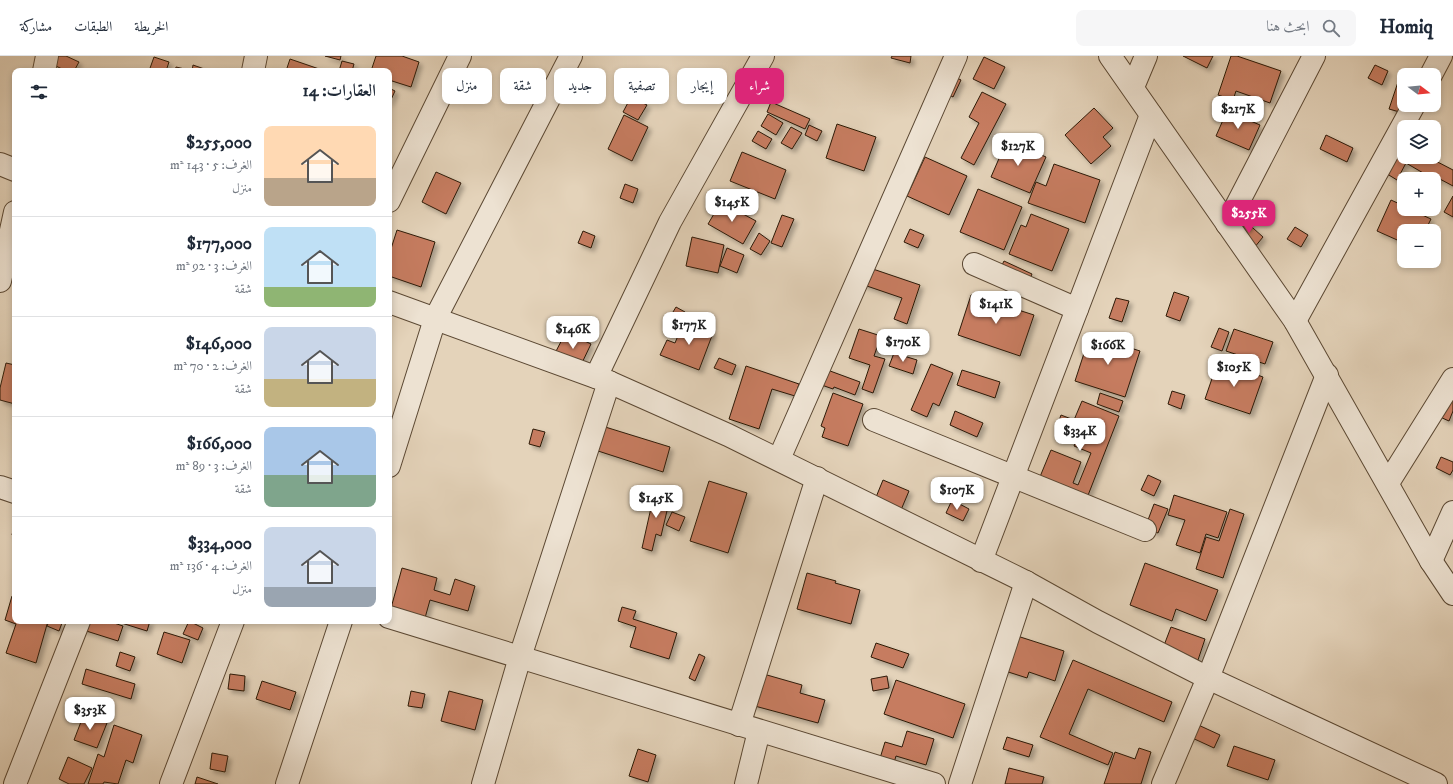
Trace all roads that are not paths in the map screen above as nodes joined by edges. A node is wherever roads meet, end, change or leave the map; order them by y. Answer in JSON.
{"nodes":[{"id":1,"x":47,"y":56,"type":"edge"},
{"id":2,"x":256,"y":56,"type":"edge"},
{"id":3,"x":460,"y":56,"type":"edge"},
{"id":4,"x":571,"y":56,"type":"edge"},
{"id":5,"x":763,"y":56,"type":"edge"},
{"id":6,"x":956,"y":56,"type":"edge"},
{"id":7,"x":1110,"y":56,"type":"edge"},
{"id":8,"x":1146,"y":56,"type":"edge"},
{"id":9,"x":1314,"y":56,"type":"edge"},
{"id":10,"x":1441,"y":56,"type":"edge"},
{"id":11,"x":45,"y":68,"type":"edge"},
{"id":12,"x":254,"y":68,"type":"edge"},
{"id":13,"x":1435,"y":68,"type":"edge"},
{"id":14,"x":1133,"y":87,"type":"junction"},
{"id":15,"x":1410,"y":112,"type":"edge"},
{"id":16,"x":1151,"y":115,"type":"junction"},
{"id":17,"x":0,"y":164,"type":"edge"},
{"id":18,"x":12,"y":169,"type":"edge"},
{"id":19,"x":392,"y":195,"type":"edge"},
{"id":20,"x":1227,"y":224,"type":"junction"},
{"id":21,"x":12,"y":226,"type":"edge"},
{"id":22,"x":974,"y":264,"type":"dead end"},
{"id":23,"x":0,"y":280,"type":"edge"},
{"id":24,"x":392,"y":303,"type":"edge"},
{"id":25,"x":1077,"y":309,"type":"junction"},
{"id":26,"x":435,"y":319,"type":"junction"},
{"id":27,"x":1295,"y":321,"type":"junction"},
{"id":28,"x":1327,"y":375,"type":"junction"},
{"id":29,"x":1453,"y":379,"type":"edge"},
{"id":30,"x":603,"y":380,"type":"junction"},
{"id":31,"x":874,"y":420,"type":"dead end"},
{"id":32,"x":392,"y":456,"type":"edge"},
{"id":33,"x":779,"y":459,"type":"junction"},
{"id":34,"x":818,"y":478,"type":"junction"},
{"id":35,"x":1013,"y":478,"type":"junction"},
{"id":36,"x":1388,"y":484,"type":"junction"},
{"id":37,"x":0,"y":487,"type":"edge"},
{"id":38,"x":12,"y":491,"type":"edge"},
{"id":39,"x":1453,"y":512,"type":"edge"},
{"id":40,"x":1144,"y":530,"type":"dead end"},
{"id":41,"x":982,"y":561,"type":"junction"},
{"id":42,"x":1432,"y":561,"type":"junction"},
{"id":43,"x":1026,"y":582,"type":"junction"},
{"id":44,"x":1453,"y":594,"type":"edge"},
{"id":45,"x":392,"y":618,"type":"edge"},
{"id":46,"x":78,"y":624,"type":"edge"},
{"id":47,"x":232,"y":624,"type":"edge"},
{"id":48,"x":340,"y":624,"type":"edge"},
{"id":49,"x":520,"y":657,"type":"junction"},
{"id":50,"x":1208,"y":678,"type":"junction"},
{"id":51,"x":749,"y":728,"type":"junction"},
{"id":52,"x":15,"y":784,"type":"edge"},
{"id":53,"x":171,"y":784,"type":"edge"},
{"id":54,"x":287,"y":784,"type":"edge"},
{"id":55,"x":483,"y":784,"type":"edge"},
{"id":56,"x":746,"y":784,"type":"edge"},
{"id":57,"x":934,"y":784,"type":"edge"},
{"id":58,"x":960,"y":784,"type":"edge"},
{"id":59,"x":1162,"y":784,"type":"edge"},
{"id":60,"x":1436,"y":784,"type":"edge"}],
"edges":[{"from":1,"to":11,"type":"street"},
{"from":2,"to":12,"type":"street"},
{"from":3,"to":19,"type":"street"},
{"from":4,"to":26,"type":"street"},
{"from":5,"to":30,"type":"street"},
{"from":6,"to":33,"type":"street"},
{"from":7,"to":14,"type":"street"},
{"from":8,"to":14,"type":"street"},
{"from":9,"to":20,"type":"street"},
{"from":10,"to":13,"type":"street"},
{"from":14,"to":16,"type":"street"},
{"from":15,"to":27,"type":"street"},
{"from":16,"to":20,"type":"street"},
{"from":16,"to":25,"type":"street"},
{"from":17,"to":18,"type":"street"},
{"from":20,"to":27,"type":"street"},
{"from":21,"to":23,"type":"street"},
{"from":22,"to":25,"type":"street"},
{"from":24,"to":26,"type":"street"},
{"from":25,"to":35,"type":"street"},
{"from":26,"to":30,"type":"street"},
{"from":26,"to":32,"type":"street"},
{"from":27,"to":28,"type":"street"},
{"from":28,"to":36,"type":"street"},
{"from":28,"to":50,"type":"street"},
{"from":29,"to":36,"type":"street"},
{"from":30,"to":33,"type":"street"},
{"from":30,"to":49,"type":"street"},
{"from":31,"to":35,"type":"street"},
{"from":33,"to":34,"type":"street"},
{"from":34,"to":41,"type":"street"},
{"from":34,"to":51,"type":"street"},
{"from":35,"to":40,"type":"street"},
{"from":35,"to":41,"type":"street"},
{"from":36,"to":42,"type":"street"},
{"from":37,"to":38,"type":"street"},
{"from":39,"to":42,"type":"street"},
{"from":41,"to":43,"type":"street"},
{"from":42,"to":44,"type":"street"},
{"from":43,"to":50,"type":"street"},
{"from":43,"to":58,"type":"street"},
{"from":45,"to":49,"type":"street"},
{"from":46,"to":52,"type":"street"},
{"from":47,"to":53,"type":"street"},
{"from":48,"to":54,"type":"street"},
{"from":49,"to":51,"type":"street"},
{"from":49,"to":55,"type":"street"},
{"from":50,"to":59,"type":"street"},
{"from":50,"to":60,"type":"street"},
{"from":51,"to":56,"type":"street"},
{"from":51,"to":57,"type":"street"}]}
